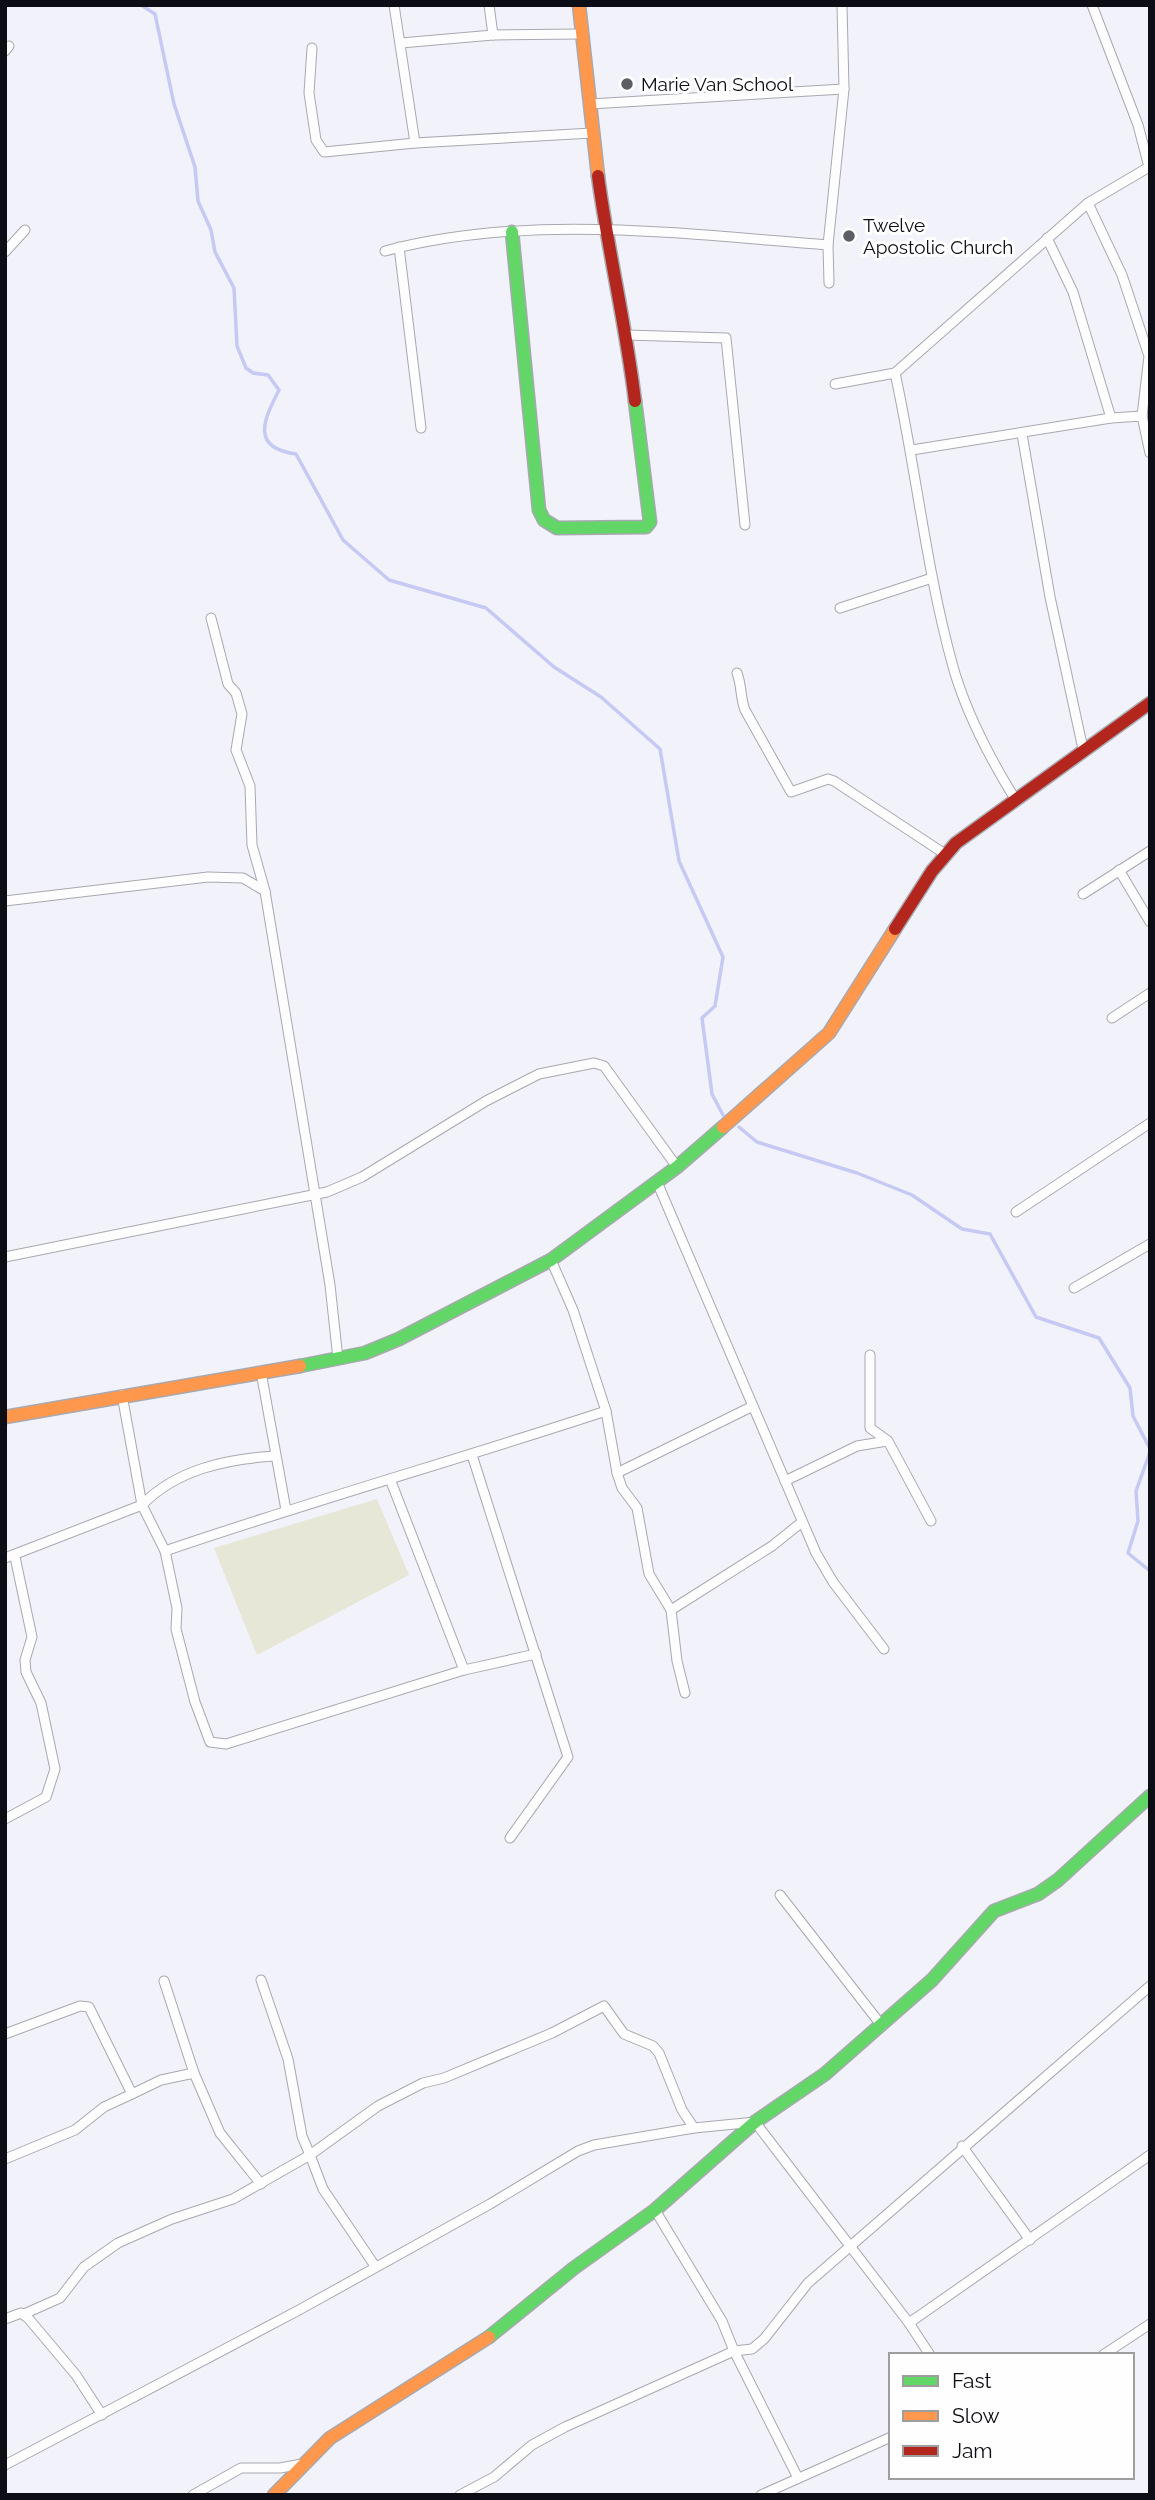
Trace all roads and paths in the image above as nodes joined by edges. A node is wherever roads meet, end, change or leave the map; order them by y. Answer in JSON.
{"nodes":[{"id":1,"x":394,"y":5,"type":"edge"},
{"id":2,"x":489,"y":5,"type":"edge"},
{"id":3,"x":579,"y":5,"type":"edge"},
{"id":4,"x":842,"y":5,"type":"edge"},
{"id":5,"x":1092,"y":5,"type":"edge"},
{"id":6,"x":580,"y":34,"type":"junction"},
{"id":7,"x":493,"y":35,"type":"junction"},
{"id":8,"x":401,"y":43,"type":"junction"},
{"id":9,"x":312,"y":48,"type":"dead end"},
{"id":10,"x":844,"y":89,"type":"junction"},
{"id":11,"x":590,"y":104,"type":"junction"},
{"id":12,"x":1150,"y":124,"type":"edge"},
{"id":13,"x":1139,"y":130,"type":"junction"},
{"id":14,"x":592,"y":133,"type":"junction"},
{"id":15,"x":415,"y":143,"type":"junction"},
{"id":16,"x":1088,"y":204,"type":"junction"},
{"id":17,"x":606,"y":229,"type":"junction"},
{"id":18,"x":25,"y":230,"type":"dead end"},
{"id":19,"x":512,"y":232,"type":"junction"},
{"id":20,"x":1047,"y":238,"type":"junction"},
{"id":21,"x":828,"y":245,"type":"junction"},
{"id":22,"x":399,"y":247,"type":"junction"},
{"id":23,"x":385,"y":251,"type":"dead end"},
{"id":24,"x":5,"y":252,"type":"edge"},
{"id":25,"x":829,"y":283,"type":"dead end"},
{"id":26,"x":627,"y":335,"type":"junction"},
{"id":27,"x":895,"y":373,"type":"junction"},
{"id":28,"x":835,"y":384,"type":"dead end"},
{"id":29,"x":1142,"y":416,"type":"junction"},
{"id":30,"x":1111,"y":418,"type":"junction"},
{"id":31,"x":421,"y":428,"type":"dead end"},
{"id":32,"x":1023,"y":434,"type":"junction"},
{"id":33,"x":912,"y":450,"type":"junction"},
{"id":34,"x":1150,"y":453,"type":"edge"},
{"id":35,"x":745,"y":525,"type":"dead end"},
{"id":36,"x":932,"y":578,"type":"junction"},
{"id":37,"x":840,"y":608,"type":"dead end"},
{"id":38,"x":211,"y":618,"type":"dead end"},
{"id":39,"x":737,"y":673,"type":"dead end"},
{"id":40,"x":1150,"y":703,"type":"edge"},
{"id":41,"x":1083,"y":749,"type":"junction"},
{"id":42,"x":1015,"y":799,"type":"junction"},
{"id":43,"x":1150,"y":851,"type":"edge"},
{"id":44,"x":945,"y":854,"type":"junction"},
{"id":45,"x":256,"y":864,"type":"junction"},
{"id":46,"x":1119,"y":870,"type":"junction"},
{"id":47,"x":243,"y":878,"type":"junction"},
{"id":48,"x":265,"y":891,"type":"junction"},
{"id":49,"x":1083,"y":894,"type":"dead end"},
{"id":50,"x":5,"y":901,"type":"edge"},
{"id":51,"x":1150,"y":922,"type":"edge"},
{"id":52,"x":1150,"y":993,"type":"edge"},
{"id":53,"x":1112,"y":1018,"type":"dead end"},
{"id":54,"x":1150,"y":1123,"type":"edge"},
{"id":55,"x":677,"y":1167,"type":"junction"},
{"id":56,"x":657,"y":1182,"type":"junction"},
{"id":57,"x":315,"y":1194,"type":"junction"},
{"id":58,"x":1016,"y":1212,"type":"dead end"},
{"id":59,"x":1150,"y":1244,"type":"edge"},
{"id":60,"x":5,"y":1257,"type":"edge"},
{"id":61,"x":551,"y":1260,"type":"junction"},
{"id":62,"x":1074,"y":1288,"type":"dead end"},
{"id":63,"x":870,"y":1355,"type":"dead end"},
{"id":64,"x":338,"y":1359,"type":"junction"},
{"id":65,"x":261,"y":1372,"type":"junction"},
{"id":66,"x":122,"y":1395,"type":"junction"},
{"id":67,"x":752,"y":1406,"type":"junction"},
{"id":68,"x":606,"y":1411,"type":"junction"},
{"id":69,"x":5,"y":1416,"type":"edge"},
{"id":70,"x":888,"y":1441,"type":"junction"},
{"id":71,"x":472,"y":1455,"type":"junction"},
{"id":72,"x":275,"y":1456,"type":"junction"},
{"id":73,"x":617,"y":1473,"type":"junction"},
{"id":74,"x":390,"y":1479,"type":"junction"},
{"id":75,"x":785,"y":1481,"type":"junction"},
{"id":76,"x":142,"y":1505,"type":"junction"},
{"id":77,"x":286,"y":1510,"type":"junction"},
{"id":78,"x":931,"y":1521,"type":"dead end"},
{"id":79,"x":802,"y":1522,"type":"junction"},
{"id":80,"x":165,"y":1551,"type":"junction"},
{"id":81,"x":10,"y":1558,"type":"edge"},
{"id":82,"x":671,"y":1610,"type":"junction"},
{"id":83,"x":884,"y":1648,"type":"dead end"},
{"id":84,"x":536,"y":1654,"type":"junction"},
{"id":85,"x":464,"y":1670,"type":"junction"},
{"id":86,"x":685,"y":1693,"type":"dead end"},
{"id":87,"x":1150,"y":1796,"type":"edge"},
{"id":88,"x":5,"y":1819,"type":"edge"},
{"id":89,"x":510,"y":1838,"type":"dead end"},
{"id":90,"x":780,"y":1895,"type":"dead end"},
{"id":91,"x":261,"y":1980,"type":"dead end"},
{"id":92,"x":164,"y":1981,"type":"dead end"},
{"id":93,"x":1150,"y":1986,"type":"edge"},
{"id":94,"x":882,"y":2026,"type":"junction"},
{"id":95,"x":5,"y":2034,"type":"edge"},
{"id":96,"x":194,"y":2073,"type":"junction"},
{"id":97,"x":132,"y":2094,"type":"junction"},
{"id":98,"x":755,"y":2122,"type":"junction"},
{"id":99,"x":694,"y":2128,"type":"junction"},
{"id":100,"x":962,"y":2146,"type":"junction"},
{"id":101,"x":310,"y":2155,"type":"junction"},
{"id":102,"x":1150,"y":2155,"type":"edge"},
{"id":103,"x":5,"y":2159,"type":"edge"},
{"id":104,"x":261,"y":2184,"type":"junction"},
{"id":105,"x":655,"y":2210,"type":"junction"},
{"id":106,"x":1030,"y":2239,"type":"junction"},
{"id":107,"x":849,"y":2246,"type":"junction"},
{"id":108,"x":375,"y":2266,"type":"junction"},
{"id":109,"x":24,"y":2314,"type":"junction"},
{"id":110,"x":5,"y":2319,"type":"edge"},
{"id":111,"x":909,"y":2323,"type":"junction"},
{"id":112,"x":1150,"y":2324,"type":"edge"},
{"id":113,"x":734,"y":2351,"type":"junction"},
{"id":114,"x":929,"y":2353,"type":"edge"},
{"id":115,"x":1106,"y":2353,"type":"edge"},
{"id":116,"x":102,"y":2415,"type":"junction"},
{"id":117,"x":889,"y":2438,"type":"edge"},
{"id":118,"x":302,"y":2463,"type":"junction"},
{"id":119,"x":5,"y":2465,"type":"edge"},
{"id":120,"x":798,"y":2478,"type":"junction"},
{"id":121,"x":193,"y":2495,"type":"edge"},
{"id":122,"x":274,"y":2495,"type":"edge"},
{"id":123,"x":460,"y":2495,"type":"edge"},
{"id":124,"x":761,"y":2495,"type":"edge"}],
"edges":[{"from":1,"to":8,"type":"street"},
{"from":2,"to":7,"type":"street"},
{"from":3,"to":6,"type":"street"},
{"from":4,"to":10,"type":"street"},
{"from":5,"to":13,"type":"street"},
{"from":6,"to":7,"type":"street"},
{"from":6,"to":11,"type":"street"},
{"from":7,"to":8,"type":"street"},
{"from":8,"to":15,"type":"street"},
{"from":9,"to":15,"type":"street"},
{"from":10,"to":11,"type":"street"},
{"from":10,"to":21,"type":"street"},
{"from":11,"to":14,"type":"street"},
{"from":12,"to":13,"type":"street"},
{"from":13,"to":16,"type":"street"},
{"from":14,"to":15,"type":"street"},
{"from":14,"to":17,"type":"street"},
{"from":16,"to":20,"type":"street"},
{"from":16,"to":29,"type":"street"},
{"from":17,"to":19,"type":"street"},
{"from":17,"to":21,"type":"street"},
{"from":17,"to":26,"type":"street"},
{"from":18,"to":24,"type":"street"},
{"from":19,"to":22,"type":"street"},
{"from":19,"to":26,"type":"street"},
{"from":20,"to":27,"type":"street"},
{"from":20,"to":30,"type":"street"},
{"from":21,"to":25,"type":"street"},
{"from":22,"to":23,"type":"street"},
{"from":22,"to":31,"type":"street"},
{"from":26,"to":35,"type":"street"},
{"from":27,"to":28,"type":"street"},
{"from":27,"to":33,"type":"street"},
{"from":29,"to":30,"type":"street"},
{"from":29,"to":34,"type":"street"},
{"from":30,"to":32,"type":"street"},
{"from":32,"to":33,"type":"street"},
{"from":32,"to":41,"type":"street"},
{"from":33,"to":36,"type":"street"},
{"from":36,"to":37,"type":"street"},
{"from":36,"to":42,"type":"street"},
{"from":38,"to":45,"type":"street"},
{"from":39,"to":44,"type":"street"},
{"from":40,"to":41,"type":"street"},
{"from":41,"to":42,"type":"street"},
{"from":42,"to":44,"type":"street"},
{"from":43,"to":46,"type":"street"},
{"from":44,"to":55,"type":"street"},
{"from":45,"to":47,"type":"street"},
{"from":45,"to":48,"type":"street"},
{"from":46,"to":49,"type":"street"},
{"from":46,"to":51,"type":"street"},
{"from":47,"to":48,"type":"street"},
{"from":47,"to":50,"type":"street"},
{"from":48,"to":57,"type":"street"},
{"from":52,"to":53,"type":"street"},
{"from":54,"to":58,"type":"street"},
{"from":55,"to":56,"type":"street"},
{"from":55,"to":57,"type":"street"},
{"from":56,"to":61,"type":"street"},
{"from":56,"to":67,"type":"street"},
{"from":57,"to":60,"type":"street"},
{"from":57,"to":64,"type":"street"},
{"from":59,"to":62,"type":"street"},
{"from":61,"to":64,"type":"street"},
{"from":61,"to":68,"type":"street"},
{"from":63,"to":70,"type":"street"},
{"from":64,"to":65,"type":"street"},
{"from":65,"to":66,"type":"street"},
{"from":65,"to":72,"type":"street"},
{"from":66,"to":69,"type":"street"},
{"from":66,"to":76,"type":"street"},
{"from":67,"to":73,"type":"street"},
{"from":67,"to":75,"type":"street"},
{"from":68,"to":71,"type":"street"},
{"from":68,"to":73,"type":"street"},
{"from":70,"to":75,"type":"street"},
{"from":70,"to":78,"type":"street"},
{"from":71,"to":74,"type":"street"},
{"from":71,"to":84,"type":"street"},
{"from":72,"to":76,"type":"street"},
{"from":72,"to":77,"type":"street"},
{"from":73,"to":82,"type":"street"},
{"from":74,"to":77,"type":"street"},
{"from":74,"to":85,"type":"street"},
{"from":75,"to":79,"type":"street"},
{"from":76,"to":80,"type":"street"},
{"from":76,"to":81,"type":"street"},
{"from":77,"to":80,"type":"street"},
{"from":79,"to":82,"type":"street"},
{"from":79,"to":83,"type":"street"},
{"from":80,"to":85,"type":"street"},
{"from":81,"to":88,"type":"street"},
{"from":82,"to":86,"type":"street"},
{"from":84,"to":85,"type":"street"},
{"from":84,"to":89,"type":"street"},
{"from":87,"to":94,"type":"street"},
{"from":90,"to":94,"type":"street"},
{"from":91,"to":101,"type":"street"},
{"from":92,"to":96,"type":"street"},
{"from":93,"to":100,"type":"street"},
{"from":94,"to":98,"type":"street"},
{"from":95,"to":97,"type":"street"},
{"from":96,"to":97,"type":"street"},
{"from":96,"to":104,"type":"street"},
{"from":97,"to":103,"type":"street"},
{"from":98,"to":99,"type":"street"},
{"from":98,"to":105,"type":"street"},
{"from":98,"to":107,"type":"street"},
{"from":99,"to":101,"type":"street"},
{"from":99,"to":108,"type":"street"},
{"from":100,"to":106,"type":"street"},
{"from":100,"to":107,"type":"street"},
{"from":101,"to":104,"type":"street"},
{"from":101,"to":108,"type":"street"},
{"from":102,"to":106,"type":"street"},
{"from":104,"to":109,"type":"street"},
{"from":105,"to":113,"type":"street"},
{"from":105,"to":118,"type":"street"},
{"from":106,"to":111,"type":"street"},
{"from":107,"to":111,"type":"street"},
{"from":107,"to":113,"type":"street"},
{"from":108,"to":116,"type":"street"},
{"from":109,"to":110,"type":"street"},
{"from":109,"to":116,"type":"street"},
{"from":111,"to":114,"type":"street"},
{"from":112,"to":115,"type":"street"},
{"from":113,"to":120,"type":"street"},
{"from":113,"to":123,"type":"street"},
{"from":116,"to":119,"type":"street"},
{"from":117,"to":120,"type":"street"},
{"from":118,"to":121,"type":"street"},
{"from":118,"to":122,"type":"street"},
{"from":120,"to":124,"type":"street"}]}
